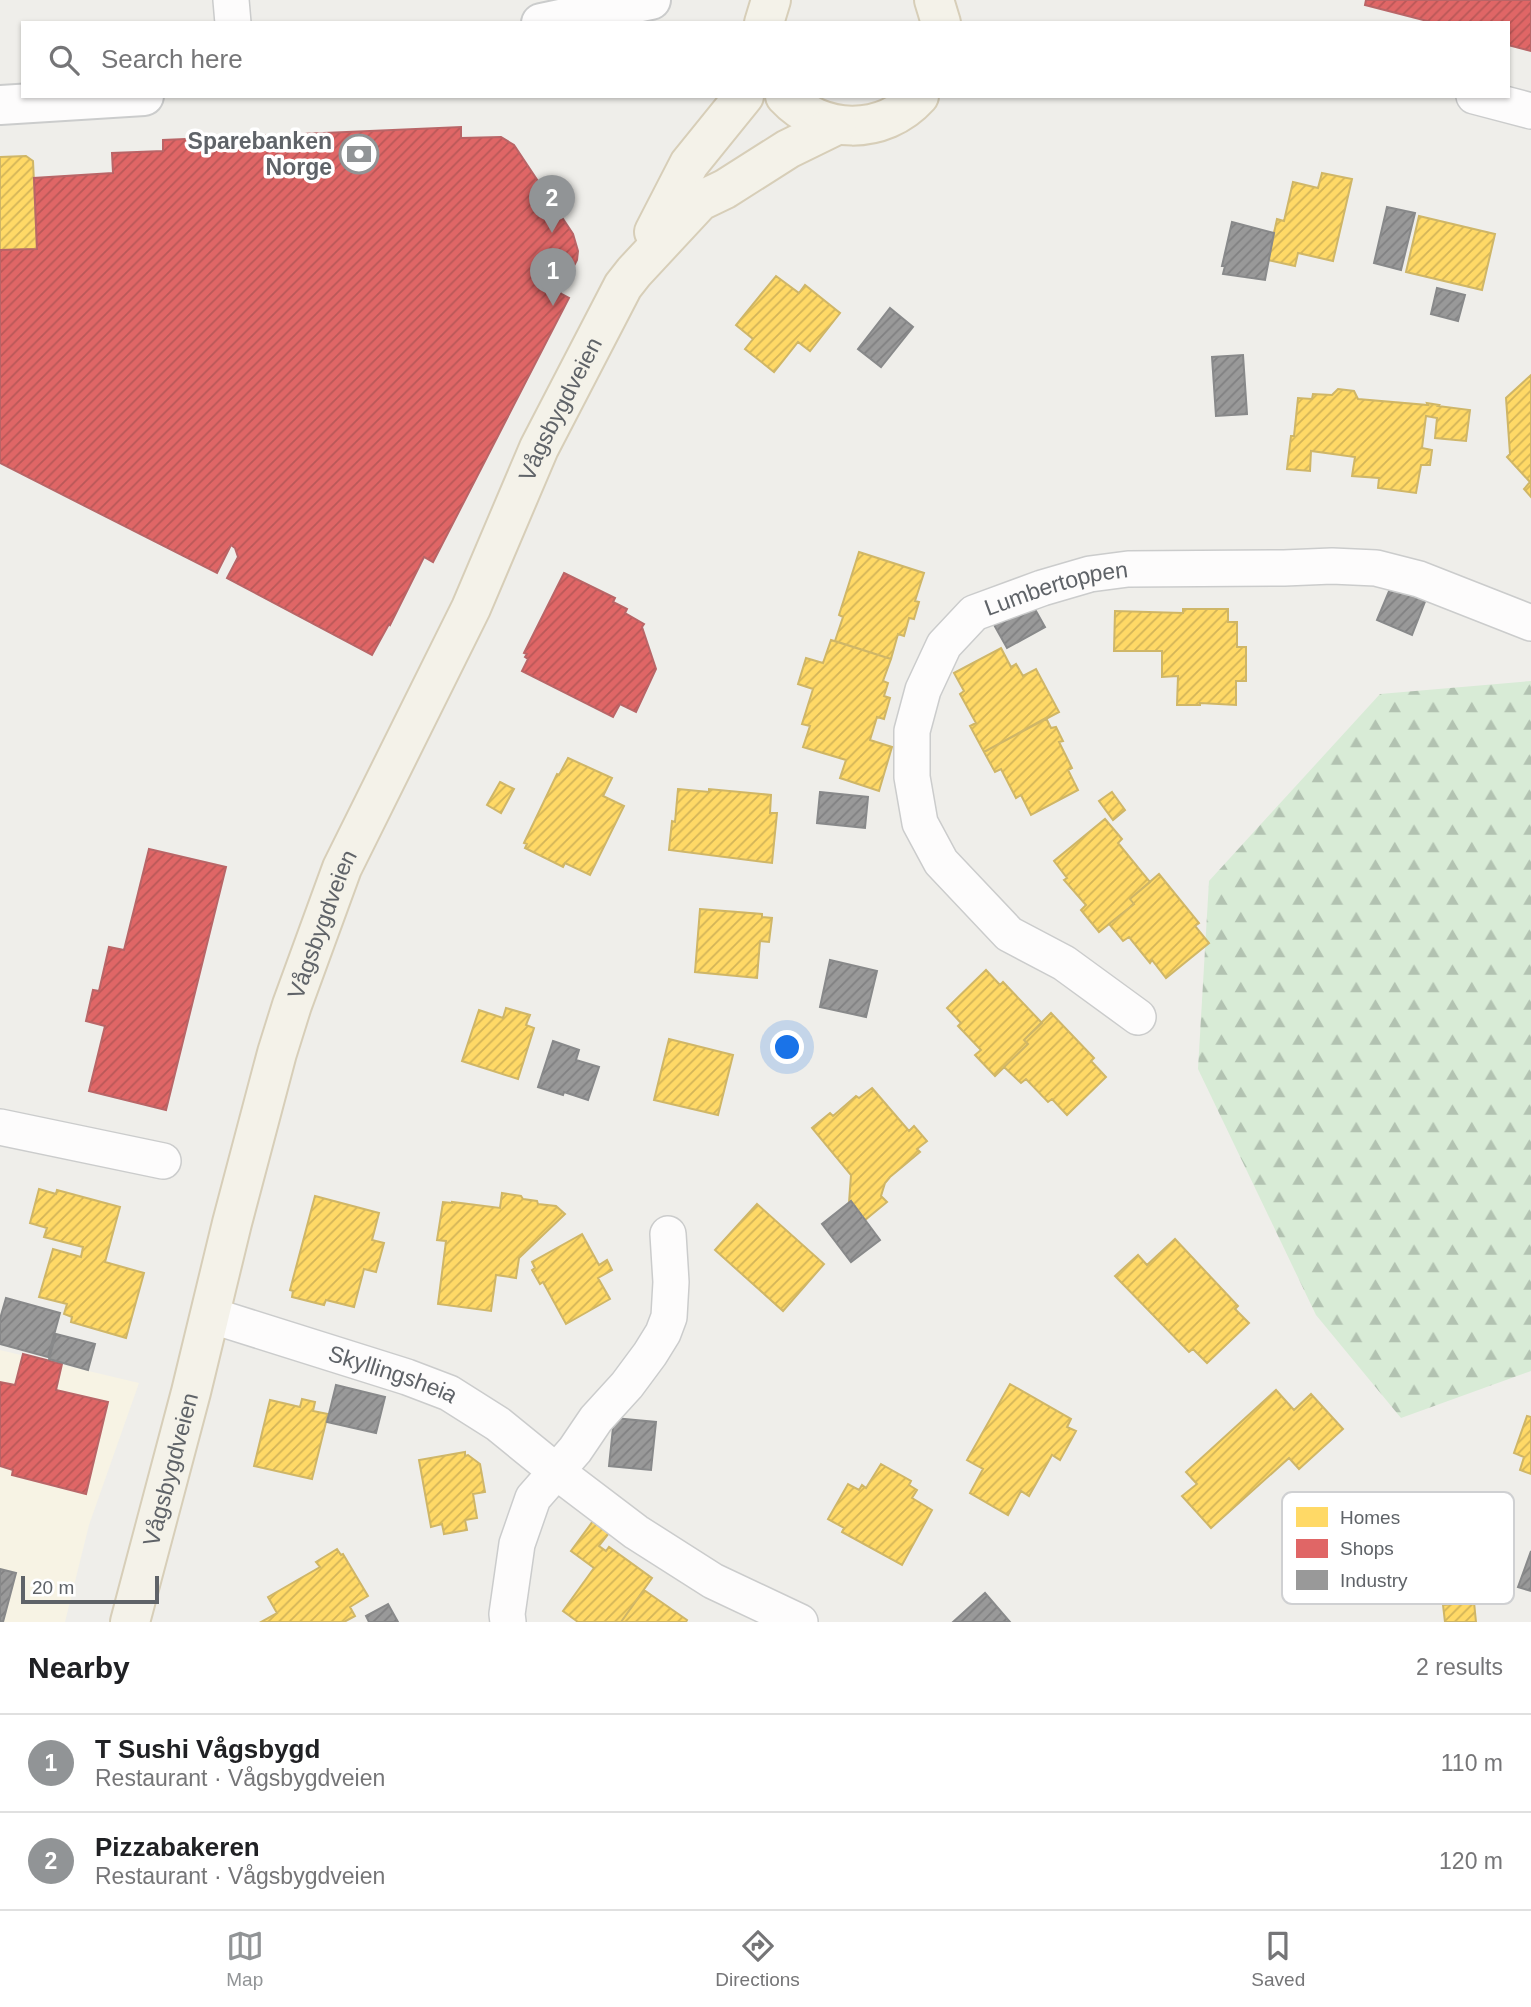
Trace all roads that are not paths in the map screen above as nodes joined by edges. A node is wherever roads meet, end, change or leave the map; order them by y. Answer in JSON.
{"nodes":[{"id":1,"x":232,"y":0,"type":"edge"},
{"id":2,"x":651,"y":0,"type":"edge"},
{"id":3,"x":771,"y":0,"type":"edge"},
{"id":4,"x":233,"y":21,"type":"edge"},
{"id":5,"x":551,"y":21,"type":"edge"},
{"id":6,"x":765,"y":21,"type":"edge"},
{"id":7,"x":112,"y":98,"type":"edge"},
{"id":8,"x":742,"y":98,"type":"edge"},
{"id":9,"x":787,"y":98,"type":"edge"},
{"id":10,"x":922,"y":98,"type":"edge"},
{"id":11,"x":1482,"y":98,"type":"edge"},
{"id":12,"x":0,"y":105,"type":"edge"},
{"id":13,"x":1531,"y":111,"type":"edge"},
{"id":14,"x":837,"y":125,"type":"junction"},
{"id":15,"x":634,"y":272,"type":"junction"},
{"id":16,"x":1531,"y":623,"type":"edge"},
{"id":17,"x":1138,"y":1017,"type":"dead end"},
{"id":18,"x":0,"y":1127,"type":"edge"},
{"id":19,"x":163,"y":1161,"type":"dead end"},
{"id":20,"x":668,"y":1234,"type":"dead end"},
{"id":21,"x":210,"y":1315,"type":"junction"},
{"id":22,"x":557,"y":1472,"type":"junction"},
{"id":23,"x":130,"y":1622,"type":"edge"},
{"id":24,"x":508,"y":1622,"type":"edge"},
{"id":25,"x":800,"y":1622,"type":"edge"}],
"edges":[{"from":1,"to":4,"type":"street"},
{"from":2,"to":5,"type":"street"},
{"from":3,"to":6,"type":"main road"},
{"from":7,"to":12,"type":"street"},
{"from":8,"to":15,"type":"main road","name":"Vågsbygdveien"},
{"from":9,"to":14,"type":"main road"},
{"from":10,"to":14,"type":"main road"},
{"from":11,"to":13,"type":"street"},
{"from":14,"to":15,"type":"main road","name":"Vågsbygdveien"},
{"from":15,"to":21,"type":"main road","name":"Vågsbygdveien"},
{"from":16,"to":17,"type":"street","name":"Lumbertoppen"},
{"from":18,"to":19,"type":"street"},
{"from":20,"to":22,"type":"street"},
{"from":21,"to":22,"type":"street","name":"Skyllingsheia"},
{"from":21,"to":23,"type":"main road","name":"Vågsbygdveien"},
{"from":22,"to":24,"type":"street"},
{"from":22,"to":25,"type":"street","name":"Skyllingsheia"}]}
